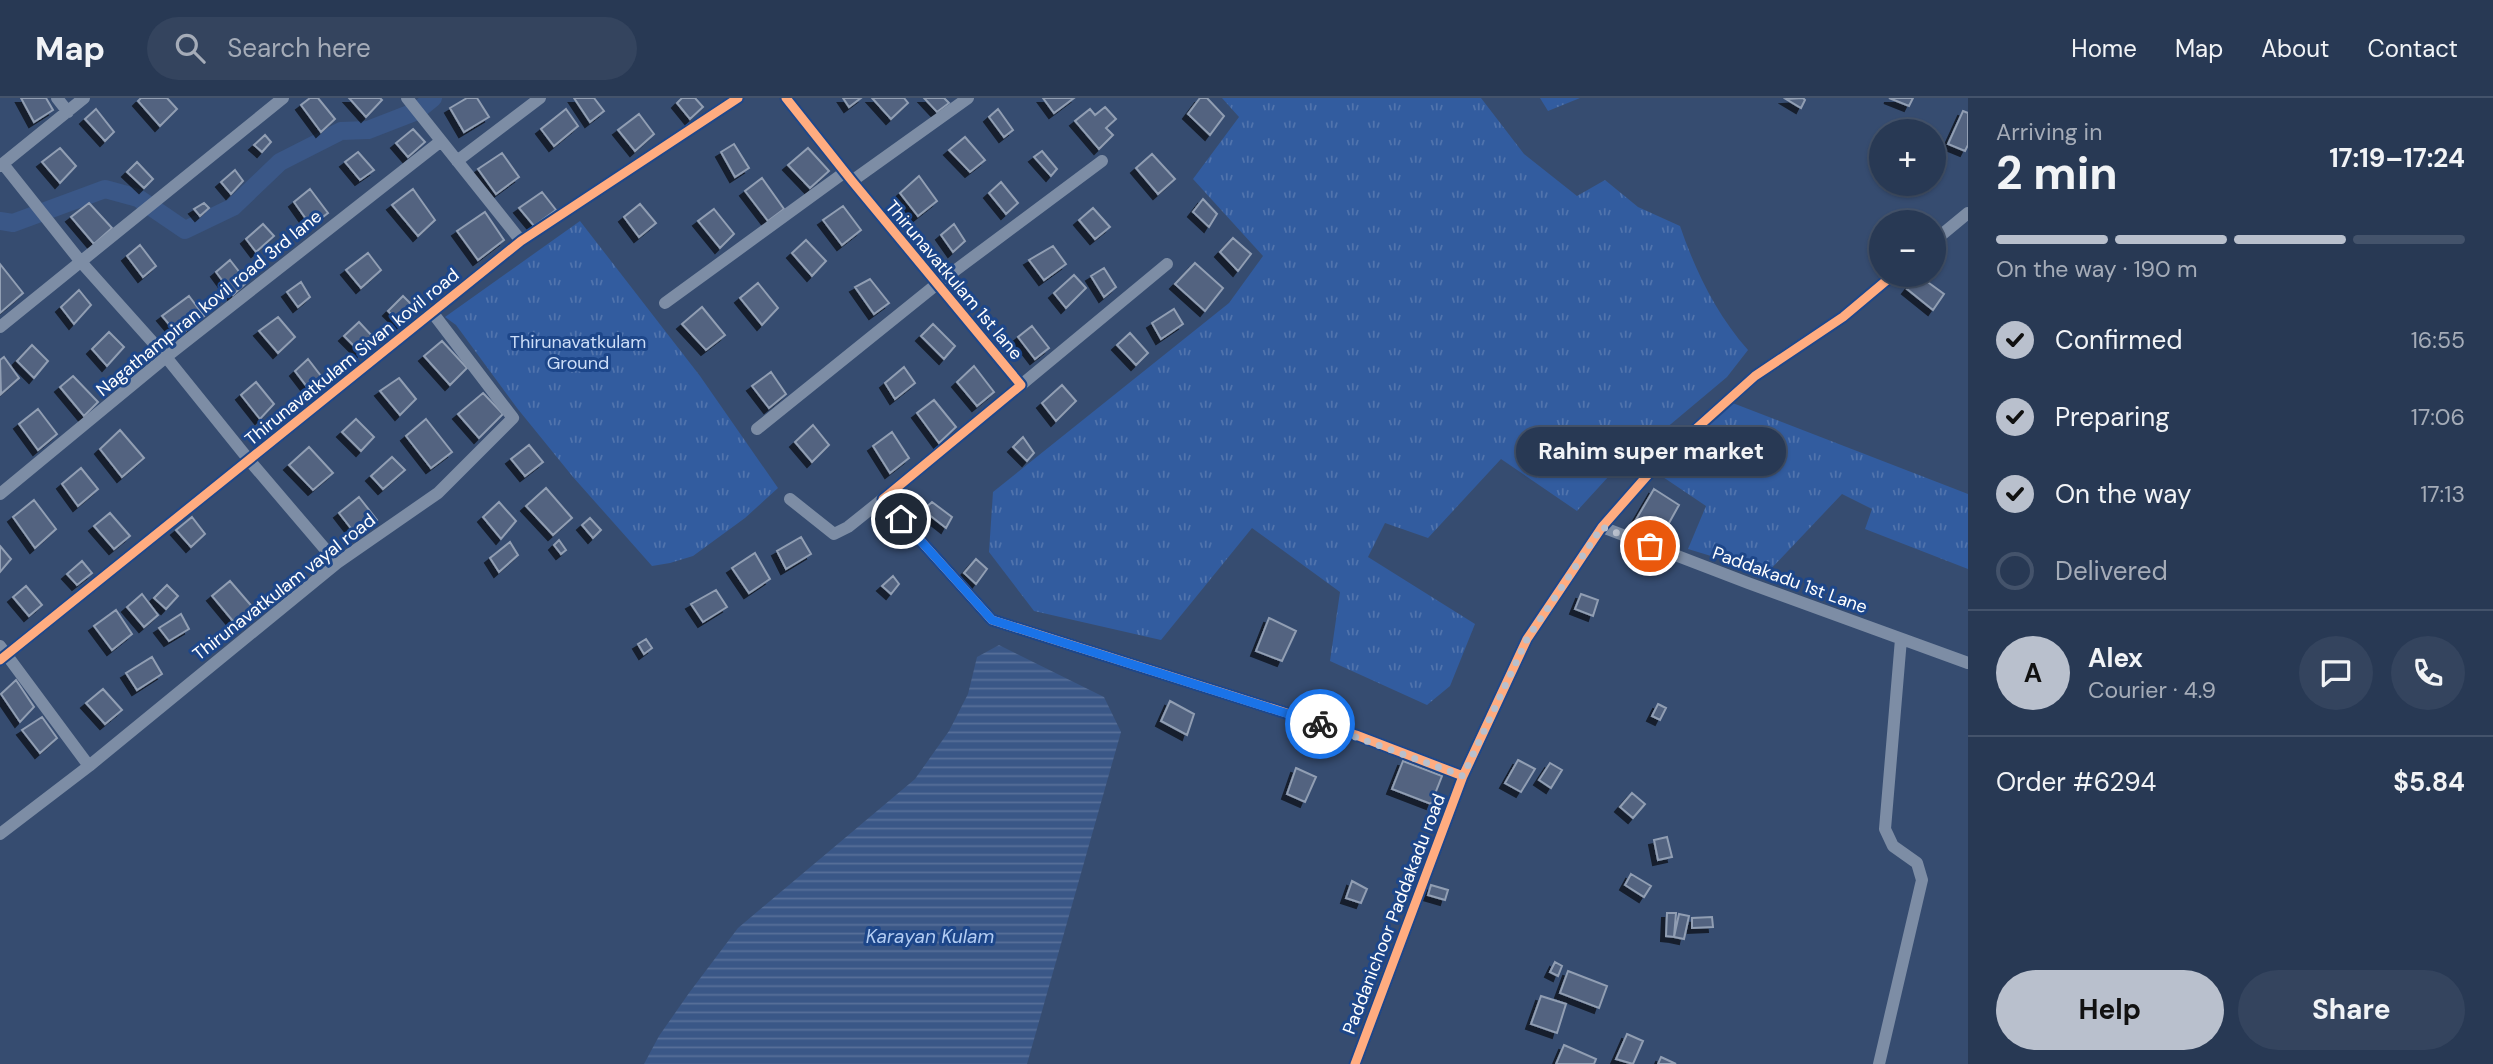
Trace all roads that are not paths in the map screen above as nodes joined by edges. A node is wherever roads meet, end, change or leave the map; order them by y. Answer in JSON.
{"nodes":[{"id":1,"x":57,"y":98,"type":"edge"},
{"id":2,"x":84,"y":98,"type":"edge"},
{"id":3,"x":283,"y":98,"type":"edge"},
{"id":4,"x":407,"y":98,"type":"edge"},
{"id":5,"x":540,"y":98,"type":"edge"},
{"id":6,"x":738,"y":98,"type":"edge"},
{"id":7,"x":786,"y":98,"type":"edge"},
{"id":8,"x":968,"y":98,"type":"edge"},
{"id":9,"x":68,"y":112,"type":"junction"},
{"id":10,"x":441,"y":141,"type":"junction"},
{"id":11,"x":457,"y":161,"type":"junction"},
{"id":12,"x":1102,"y":161,"type":"dead end"},
{"id":13,"x":1,"y":165,"type":"edge"},
{"id":14,"x":848,"y":177,"type":"junction"},
{"id":15,"x":1968,"y":213,"type":"edge"},
{"id":16,"x":1946,"y":231,"type":"edge"},
{"id":17,"x":521,"y":241,"type":"junction"},
{"id":18,"x":81,"y":262,"type":"junction"},
{"id":19,"x":1167,"y":264,"type":"dead end"},
{"id":20,"x":937,"y":284,"type":"junction"},
{"id":21,"x":1879,"y":287,"type":"edge"},
{"id":22,"x":666,"y":303,"type":"dead end"},
{"id":23,"x":432,"y":312,"type":"junction"},
{"id":24,"x":0,"y":327,"type":"edge"},
{"id":25,"x":166,"y":357,"type":"junction"},
{"id":26,"x":1020,"y":385,"type":"junction"},
{"id":27,"x":757,"y":429,"type":"dead end"},
{"id":28,"x":249,"y":460,"type":"junction"},
{"id":29,"x":0,"y":494,"type":"edge"},
{"id":30,"x":790,"y":499,"type":"dead end"},
{"id":31,"x":883,"y":499,"type":"junction"},
{"id":32,"x":1602,"y":527,"type":"junction"},
{"id":33,"x":337,"y":563,"type":"junction"},
{"id":34,"x":1901,"y":639,"type":"junction"},
{"id":35,"x":2,"y":653,"type":"edge"},
{"id":36,"x":1968,"y":663,"type":"edge"},
{"id":37,"x":89,"y":766,"type":"junction"},
{"id":38,"x":1463,"y":776,"type":"junction"},
{"id":39,"x":0,"y":834,"type":"edge"},
{"id":40,"x":1354,"y":1064,"type":"edge"},
{"id":41,"x":1879,"y":1064,"type":"edge"}],
"edges":[{"from":1,"to":9,"type":"street"},
{"from":2,"to":9,"type":"street"},
{"from":3,"to":18,"type":"street"},
{"from":4,"to":10,"type":"street"},
{"from":5,"to":11,"type":"street"},
{"from":6,"to":17,"type":"street","name":"Thirunavatkulam Sivan kovil road"},
{"from":7,"to":14,"type":"street","name":"Thirunavatkulam 1st lane"},
{"from":8,"to":14,"type":"street"},
{"from":9,"to":13,"type":"street"},
{"from":10,"to":11,"type":"street"},
{"from":10,"to":25,"type":"street","name":"Nagathampiran kovil road 3rd lane"},
{"from":11,"to":17,"type":"street"},
{"from":12,"to":20,"type":"street"},
{"from":13,"to":18,"type":"street"},
{"from":14,"to":20,"type":"street","name":"Thirunavatkulam 1st lane"},
{"from":14,"to":22,"type":"street"},
{"from":15,"to":16,"type":"street"},
{"from":17,"to":23,"type":"street","name":"Thirunavatkulam Sivan kovil road"},
{"from":18,"to":24,"type":"street"},
{"from":18,"to":25,"type":"street"},
{"from":19,"to":26,"type":"street"},
{"from":20,"to":26,"type":"street","name":"Thirunavatkulam 1st lane"},
{"from":20,"to":27,"type":"street"},
{"from":21,"to":32,"type":"street","name":"Paddanichoor Paddakadu road"},
{"from":23,"to":28,"type":"street","name":"Thirunavatkulam Sivan kovil road"},
{"from":23,"to":33,"type":"street","name":"Thirunavatkulam vayal road"},
{"from":25,"to":28,"type":"street"},
{"from":25,"to":29,"type":"street","name":"Nagathampiran kovil road 3rd lane"},
{"from":26,"to":31,"type":"street","name":"Thirunavatkulam 1st lane"},
{"from":28,"to":33,"type":"street"},
{"from":28,"to":35,"type":"street","name":"Thirunavatkulam Sivan kovil road"},
{"from":30,"to":31,"type":"street","name":"Thirunavatkulam 1st lane"},
{"from":31,"to":38,"type":"street"},
{"from":32,"to":34,"type":"street","name":"Paddakadu 1st Lane"},
{"from":32,"to":38,"type":"street","name":"Paddanichoor Paddakadu road"},
{"from":33,"to":37,"type":"street","name":"Thirunavatkulam vayal road"},
{"from":34,"to":36,"type":"street","name":"Paddakadu 1st Lane"},
{"from":34,"to":41,"type":"street"},
{"from":35,"to":37,"type":"street"},
{"from":37,"to":39,"type":"street","name":"Thirunavatkulam vayal road"},
{"from":38,"to":40,"type":"street","name":"Paddanichoor Paddakadu road"}]}
